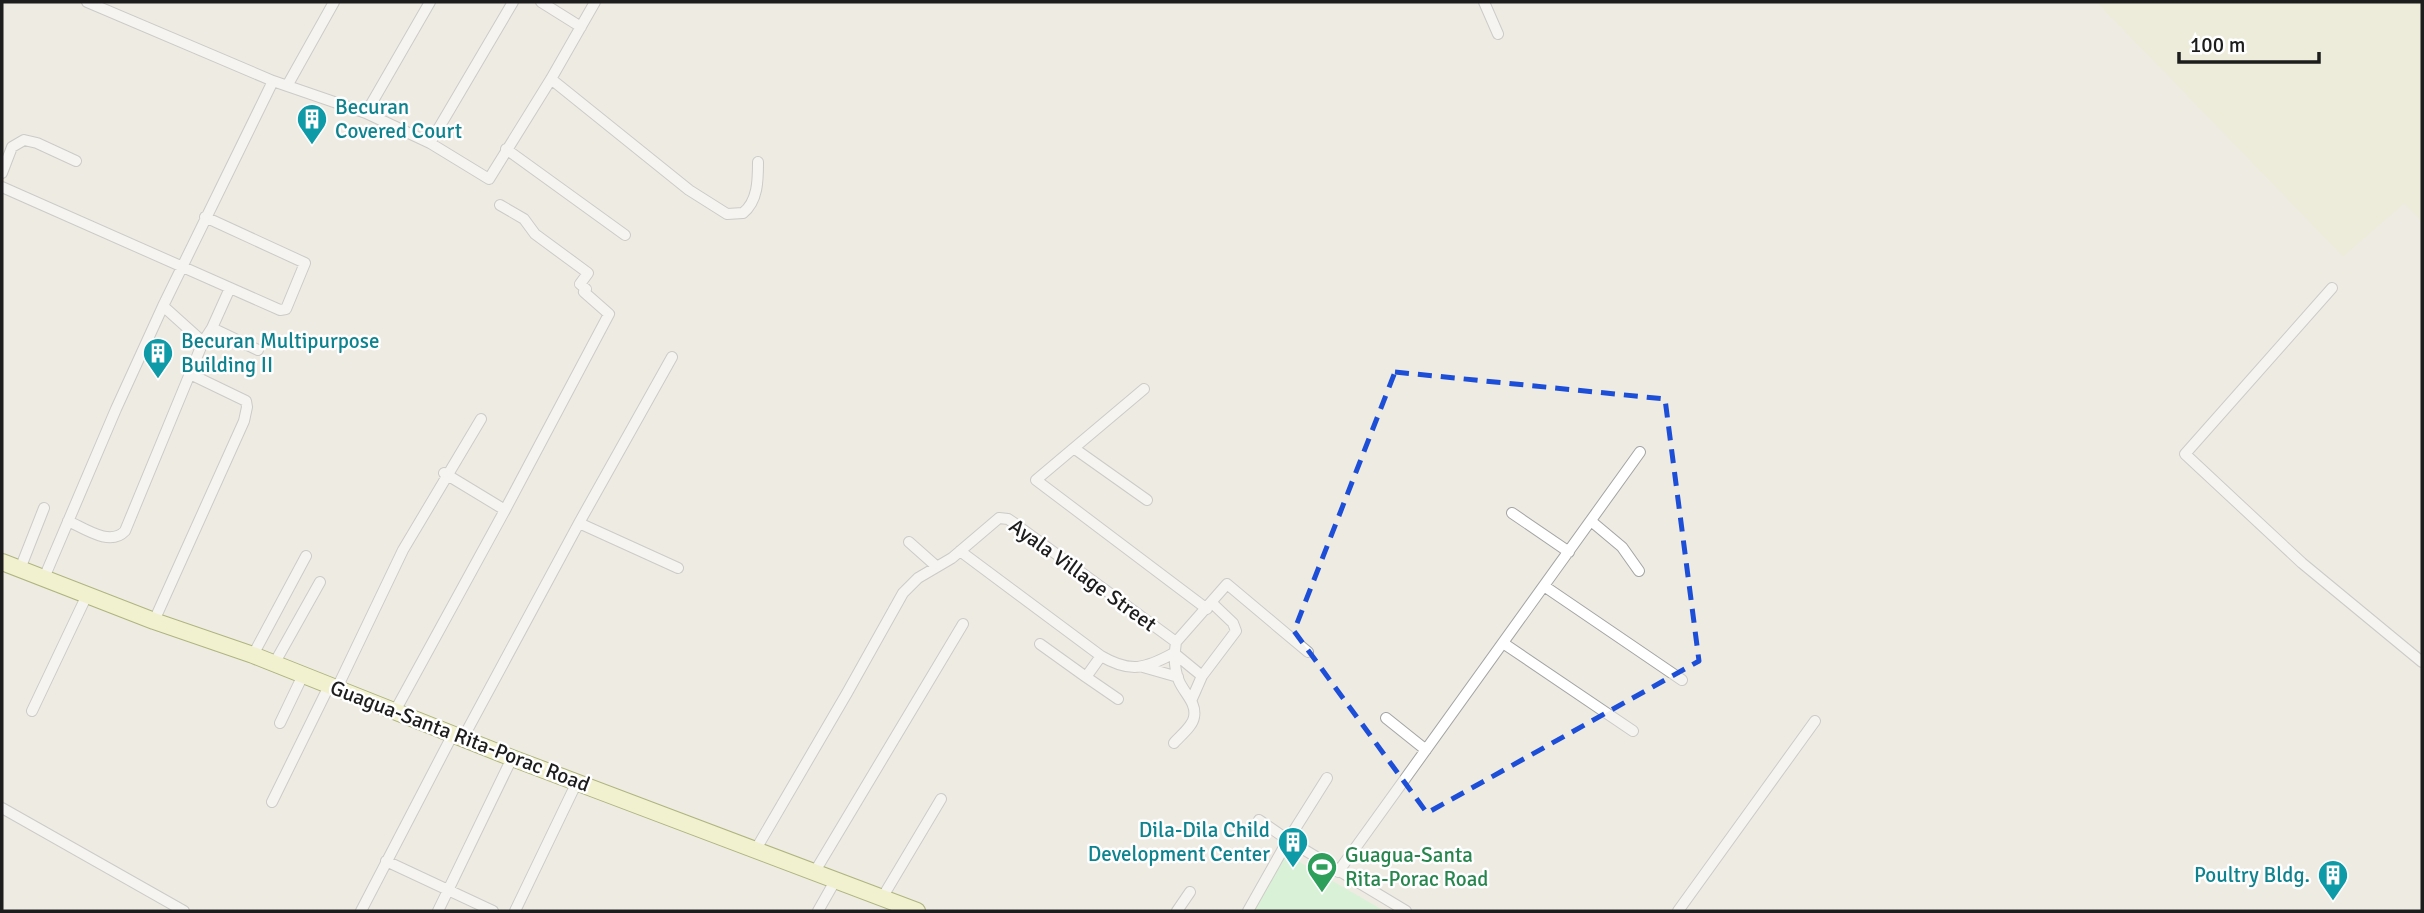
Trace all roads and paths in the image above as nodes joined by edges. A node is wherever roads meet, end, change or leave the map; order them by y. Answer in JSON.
{"nodes":[{"id":1,"x":87,"y":2,"type":"edge"},
{"id":2,"x":334,"y":2,"type":"edge"},
{"id":3,"x":430,"y":2,"type":"edge"},
{"id":4,"x":513,"y":2,"type":"edge"},
{"id":5,"x":541,"y":2,"type":"edge"},
{"id":6,"x":595,"y":2,"type":"edge"},
{"id":7,"x":1484,"y":2,"type":"edge"},
{"id":8,"x":582,"y":27,"type":"junction"},
{"id":9,"x":1498,"y":34,"type":"dead end"},
{"id":10,"x":551,"y":79,"type":"junction"},
{"id":11,"x":273,"y":81,"type":"junction"},
{"id":12,"x":287,"y":86,"type":"junction"},
{"id":13,"x":366,"y":113,"type":"junction"},
{"id":14,"x":430,"y":143,"type":"junction"},
{"id":15,"x":506,"y":149,"type":"junction"},
{"id":16,"x":76,"y":161,"type":"dead end"},
{"id":17,"x":758,"y":162,"type":"dead end"},
{"id":18,"x":2,"y":173,"type":"edge"},
{"id":19,"x":2,"y":187,"type":"edge"},
{"id":20,"x":500,"y":205,"type":"dead end"},
{"id":21,"x":205,"y":217,"type":"junction"},
{"id":22,"x":625,"y":235,"type":"dead end"},
{"id":23,"x":182,"y":265,"type":"junction"},
{"id":24,"x":230,"y":288,"type":"junction"},
{"id":25,"x":2332,"y":288,"type":"dead end"},
{"id":26,"x":163,"y":306,"type":"junction"},
{"id":27,"x":212,"y":328,"type":"junction"},
{"id":28,"x":203,"y":342,"type":"junction"},
{"id":29,"x":258,"y":350,"type":"dead end"},
{"id":30,"x":672,"y":357,"type":"dead end"},
{"id":31,"x":190,"y":374,"type":"junction"},
{"id":32,"x":1144,"y":389,"type":"dead end"},
{"id":33,"x":481,"y":419,"type":"dead end"},
{"id":34,"x":1075,"y":449,"type":"junction"},
{"id":35,"x":1640,"y":452,"type":"dead end"},
{"id":36,"x":446,"y":475,"type":"junction"},
{"id":37,"x":1147,"y":500,"type":"dead end"},
{"id":38,"x":44,"y":508,"type":"dead end"},
{"id":39,"x":505,"y":510,"type":"junction"},
{"id":40,"x":1512,"y":513,"type":"dead end"},
{"id":41,"x":68,"y":521,"type":"junction"},
{"id":42,"x":1591,"y":522,"type":"junction"},
{"id":43,"x":579,"y":523,"type":"junction"},
{"id":44,"x":909,"y":542,"type":"dead end"},
{"id":45,"x":960,"y":551,"type":"junction"},
{"id":46,"x":1569,"y":552,"type":"junction"},
{"id":47,"x":306,"y":556,"type":"dead end"},
{"id":48,"x":2,"y":562,"type":"edge"},
{"id":49,"x":936,"y":566,"type":"junction"},
{"id":50,"x":678,"y":568,"type":"dead end"},
{"id":51,"x":20,"y":569,"type":"junction"},
{"id":52,"x":1639,"y":571,"type":"dead end"},
{"id":53,"x":44,"y":578,"type":"junction"},
{"id":54,"x":320,"y":582,"type":"dead end"},
{"id":55,"x":1544,"y":586,"type":"junction"},
{"id":56,"x":87,"y":595,"type":"junction"},
{"id":57,"x":1209,"y":606,"type":"junction"},
{"id":58,"x":154,"y":621,"type":"junction"},
{"id":59,"x":963,"y":624,"type":"dead end"},
{"id":60,"x":1503,"y":643,"type":"junction"},
{"id":61,"x":1041,"y":644,"type":"dead end"},
{"id":62,"x":1175,"y":648,"type":"junction"},
{"id":63,"x":1308,"y":652,"type":"dead end"},
{"id":64,"x":253,"y":656,"type":"junction"},
{"id":65,"x":1101,"y":656,"type":"junction"},
{"id":66,"x":2422,"y":662,"type":"edge"},
{"id":67,"x":274,"y":664,"type":"junction"},
{"id":68,"x":1140,"y":666,"type":"junction"},
{"id":69,"x":303,"y":675,"type":"junction"},
{"id":70,"x":1202,"y":676,"type":"junction"},
{"id":71,"x":1086,"y":677,"type":"junction"},
{"id":72,"x":1178,"y":677,"type":"junction"},
{"id":73,"x":1682,"y":680,"type":"dead end"},
{"id":74,"x":333,"y":687,"type":"junction"},
{"id":75,"x":1118,"y":699,"type":"dead end"},
{"id":76,"x":1191,"y":701,"type":"junction"},
{"id":77,"x":32,"y":711,"type":"dead end"},
{"id":78,"x":395,"y":711,"type":"junction"},
{"id":79,"x":1386,"y":718,"type":"dead end"},
{"id":80,"x":1815,"y":721,"type":"dead end"},
{"id":81,"x":280,"y":723,"type":"dead end"},
{"id":82,"x":1633,"y":731,"type":"dead end"},
{"id":83,"x":458,"y":736,"type":"junction"},
{"id":84,"x":1174,"y":743,"type":"dead end"},
{"id":85,"x":1426,"y":750,"type":"junction"},
{"id":86,"x":512,"y":758,"type":"junction"},
{"id":87,"x":1327,"y":778,"type":"dead end"},
{"id":88,"x":577,"y":782,"type":"junction"},
{"id":89,"x":941,"y":799,"type":"dead end"},
{"id":90,"x":272,"y":802,"type":"dead end"},
{"id":91,"x":2,"y":808,"type":"edge"},
{"id":92,"x":1259,"y":820,"type":"dead end"},
{"id":93,"x":1288,"y":840,"type":"junction"},
{"id":94,"x":756,"y":849,"type":"junction"},
{"id":95,"x":386,"y":860,"type":"junction"},
{"id":96,"x":1338,"y":872,"type":"junction"},
{"id":97,"x":814,"y":873,"type":"junction"},
{"id":98,"x":835,"y":881,"type":"junction"},
{"id":99,"x":449,"y":891,"type":"junction"},
{"id":100,"x":1190,"y":892,"type":"dead end"},
{"id":101,"x":889,"y":904,"type":"edge"},
{"id":102,"x":184,"y":911,"type":"edge"},
{"id":103,"x":361,"y":911,"type":"edge"},
{"id":104,"x":438,"y":911,"type":"edge"},
{"id":105,"x":493,"y":911,"type":"edge"},
{"id":106,"x":515,"y":911,"type":"edge"},
{"id":107,"x":818,"y":911,"type":"edge"},
{"id":108,"x":917,"y":911,"type":"edge"},
{"id":109,"x":1177,"y":911,"type":"edge"},
{"id":110,"x":1248,"y":911,"type":"edge"},
{"id":111,"x":1406,"y":911,"type":"edge"},
{"id":112,"x":1678,"y":911,"type":"edge"}],
"edges":[{"from":1,"to":11,"type":"street"},
{"from":2,"to":12,"type":"street"},
{"from":3,"to":13,"type":"street"},
{"from":4,"to":14,"type":"street"},
{"from":5,"to":8,"type":"street"},
{"from":6,"to":8,"type":"street"},
{"from":7,"to":9,"type":"street"},
{"from":8,"to":10,"type":"street"},
{"from":10,"to":15,"type":"street"},
{"from":10,"to":17,"type":"street"},
{"from":11,"to":12,"type":"street"},
{"from":11,"to":21,"type":"street"},
{"from":12,"to":13,"type":"street"},
{"from":13,"to":14,"type":"street"},
{"from":14,"to":15,"type":"street"},
{"from":15,"to":22,"type":"street"},
{"from":16,"to":18,"type":"street"},
{"from":19,"to":23,"type":"street"},
{"from":20,"to":39,"type":"street"},
{"from":21,"to":23,"type":"street"},
{"from":21,"to":24,"type":"street"},
{"from":23,"to":24,"type":"street"},
{"from":23,"to":26,"type":"street"},
{"from":24,"to":27,"type":"street"},
{"from":25,"to":66,"type":"street"},
{"from":26,"to":28,"type":"street"},
{"from":26,"to":41,"type":"street"},
{"from":27,"to":28,"type":"street"},
{"from":27,"to":29,"type":"street"},
{"from":28,"to":31,"type":"street"},
{"from":30,"to":43,"type":"street"},
{"from":31,"to":41,"type":"street"},
{"from":31,"to":58,"type":"street"},
{"from":32,"to":34,"type":"street"},
{"from":33,"to":36,"type":"street"},
{"from":34,"to":37,"type":"street"},
{"from":34,"to":57,"type":"street"},
{"from":35,"to":42,"type":"street"},
{"from":36,"to":39,"type":"street"},
{"from":36,"to":74,"type":"street"},
{"from":38,"to":51,"type":"street"},
{"from":39,"to":78,"type":"street"},
{"from":40,"to":46,"type":"street"},
{"from":41,"to":53,"type":"street"},
{"from":42,"to":46,"type":"street"},
{"from":42,"to":52,"type":"street"},
{"from":43,"to":50,"type":"street"},
{"from":43,"to":83,"type":"street"},
{"from":44,"to":49,"type":"street"},
{"from":45,"to":49,"type":"street","name":"Ayala Village Street"},
{"from":45,"to":62,"type":"street","name":"Ayala Village Street"},
{"from":45,"to":65,"type":"street"},
{"from":46,"to":55,"type":"street"},
{"from":47,"to":64,"type":"street"},
{"from":48,"to":51,"type":"main road","name":"Guagua-Santa Rita-Porac Road"},
{"from":49,"to":94,"type":"street","name":"Ayala Village Street"},
{"from":51,"to":53,"type":"main road","name":"Guagua-Santa Rita-Porac Road"},
{"from":53,"to":56,"type":"main road","name":"Guagua-Santa Rita-Porac Road"},
{"from":54,"to":67,"type":"street"},
{"from":55,"to":60,"type":"street"},
{"from":55,"to":73,"type":"street"},
{"from":56,"to":58,"type":"main road","name":"Guagua-Santa Rita-Porac Road"},
{"from":56,"to":77,"type":"street"},
{"from":57,"to":62,"type":"street"},
{"from":57,"to":63,"type":"street"},
{"from":57,"to":70,"type":"street"},
{"from":58,"to":64,"type":"main road","name":"Guagua-Santa Rita-Porac Road"},
{"from":59,"to":97,"type":"street"},
{"from":60,"to":82,"type":"street"},
{"from":60,"to":85,"type":"street"},
{"from":61,"to":71,"type":"street"},
{"from":62,"to":68,"type":"street"},
{"from":62,"to":70,"type":"street","name":"Ayala Village Street"},
{"from":62,"to":72,"type":"street"},
{"from":64,"to":67,"type":"main road","name":"Guagua-Santa Rita-Porac Road"},
{"from":65,"to":68,"type":"street"},
{"from":65,"to":71,"type":"street"},
{"from":67,"to":69,"type":"main road","name":"Guagua-Santa Rita-Porac Road"},
{"from":68,"to":72,"type":"street"},
{"from":69,"to":74,"type":"main road","name":"Guagua-Santa Rita-Porac Road"},
{"from":69,"to":81,"type":"street"},
{"from":70,"to":76,"type":"street"},
{"from":71,"to":75,"type":"street"},
{"from":72,"to":76,"type":"street"},
{"from":74,"to":78,"type":"main road","name":"Guagua-Santa Rita-Porac Road"},
{"from":74,"to":90,"type":"street"},
{"from":76,"to":84,"type":"street"},
{"from":78,"to":83,"type":"main road","name":"Guagua-Santa Rita-Porac Road"},
{"from":79,"to":85,"type":"street"},
{"from":80,"to":112,"type":"street"},
{"from":83,"to":86,"type":"main road","name":"Guagua-Santa Rita-Porac Road"},
{"from":83,"to":95,"type":"street"},
{"from":85,"to":96,"type":"street"},
{"from":86,"to":88,"type":"main road","name":"Guagua-Santa Rita-Porac Road"},
{"from":86,"to":99,"type":"street"},
{"from":87,"to":93,"type":"street"},
{"from":88,"to":94,"type":"main road","name":"Guagua-Santa Rita-Porac Road"},
{"from":88,"to":106,"type":"street"},
{"from":89,"to":101,"type":"street"},
{"from":91,"to":102,"type":"street"},
{"from":92,"to":93,"type":"street"},
{"from":93,"to":96,"type":"street"},
{"from":93,"to":110,"type":"street"},
{"from":94,"to":97,"type":"main road","name":"Guagua-Santa Rita-Porac Road"},
{"from":95,"to":99,"type":"street"},
{"from":95,"to":103,"type":"street"},
{"from":96,"to":111,"type":"street"},
{"from":97,"to":98,"type":"main road","name":"Guagua-Santa Rita-Porac Road"},
{"from":98,"to":101,"type":"main road","name":"Guagua-Santa Rita-Porac Road"},
{"from":98,"to":107,"type":"street"},
{"from":99,"to":104,"type":"street"},
{"from":99,"to":105,"type":"street"},
{"from":100,"to":109,"type":"street"},
{"from":101,"to":108,"type":"main road","name":"Guagua-Santa Rita-Porac Road"}]}
